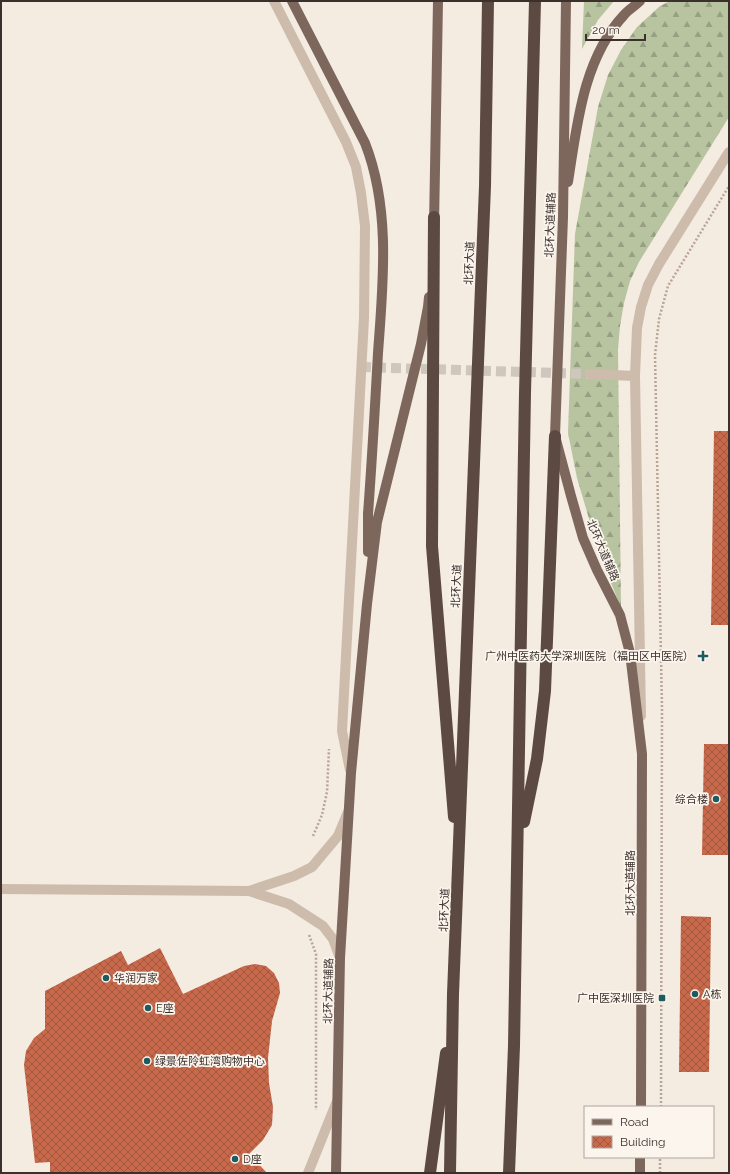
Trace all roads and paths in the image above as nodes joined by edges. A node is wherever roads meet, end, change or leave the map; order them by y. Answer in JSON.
{"nodes":[{"id":1,"x":274,"y":1,"type":"edge"},
{"id":2,"x":292,"y":1,"type":"edge"},
{"id":3,"x":438,"y":1,"type":"edge"},
{"id":4,"x":488,"y":1,"type":"edge"},
{"id":5,"x":535,"y":1,"type":"edge"},
{"id":6,"x":566,"y":1,"type":"edge"},
{"id":7,"x":640,"y":1,"type":"edge"},
{"id":8,"x":729,"y":152,"type":"edge"},
{"id":9,"x":729,"y":186,"type":"edge"},
{"id":10,"x":434,"y":217,"type":"junction"},
{"id":11,"x":563,"y":217,"type":"junction"},
{"id":12,"x":588,"y":374,"type":"tunnel mouth"},
{"id":13,"x":635,"y":376,"type":"junction"},
{"id":14,"x":555,"y":436,"type":"junction"},
{"id":15,"x":367,"y":604,"type":"junction"},
{"id":16,"x":329,"y":745,"type":"dead end"},
{"id":17,"x":642,"y":754,"type":"junction"},
{"id":18,"x":351,"y":773,"type":"junction"},
{"id":19,"x":350,"y":808,"type":"junction"},
{"id":20,"x":313,"y":836,"type":"dead end"},
{"id":21,"x":518,"y":850,"type":"junction"},
{"id":22,"x":458,"y":872,"type":"junction"},
{"id":23,"x":1,"y":889,"type":"edge"},
{"id":24,"x":249,"y":890,"type":"junction"},
{"id":25,"x":308,"y":933,"type":"dead end"},
{"id":26,"x":340,"y":958,"type":"junction"},
{"id":27,"x":453,"y":994,"type":"junction"},
{"id":28,"x":337,"y":1101,"type":"junction"},
{"id":29,"x":641,"y":1106,"type":"edge"},
{"id":30,"x":661,"y":1106,"type":"edge"},
{"id":31,"x":316,"y":1111,"type":"dead end"},
{"id":32,"x":640,"y":1158,"type":"edge"},
{"id":33,"x":660,"y":1158,"type":"edge"},
{"id":34,"x":308,"y":1173,"type":"edge"},
{"id":35,"x":336,"y":1173,"type":"edge"},
{"id":36,"x":430,"y":1173,"type":"edge"},
{"id":37,"x":450,"y":1173,"type":"edge"},
{"id":38,"x":508,"y":1173,"type":"edge"},
{"id":39,"x":640,"y":1173,"type":"edge"},
{"id":40,"x":660,"y":1173,"type":"edge"}],
"edges":[{"from":1,"to":18,"type":"street"},
{"from":2,"to":15,"type":"main road","bridge":true},
{"from":3,"to":10,"type":"main road","name":"北环大道辅路"},
{"from":4,"to":22,"type":"highway","name":"北环大道"},
{"from":5,"to":21,"type":"highway"},
{"from":6,"to":11,"type":"main road","name":"北环大道辅路"},
{"from":7,"to":11,"type":"main road"},
{"from":8,"to":13,"type":"street"},
{"from":9,"to":30,"type":"path"},
{"from":10,"to":15,"type":"main road","name":"北环大道辅路"},
{"from":10,"to":22,"type":"highway"},
{"from":11,"to":14,"type":"main road","name":"北环大道辅路"},
{"from":12,"to":13,"type":"street"},
{"from":13,"to":17,"type":"street"},
{"from":14,"to":17,"type":"main road","name":"北环大道辅路"},
{"from":14,"to":21,"type":"highway"},
{"from":15,"to":18,"type":"main road","name":"北环大道辅路"},
{"from":16,"to":20,"type":"path"},
{"from":17,"to":29,"type":"main road","name":"北环大道辅路"},
{"from":18,"to":19,"type":"main road","name":"北环大道辅路"},
{"from":19,"to":24,"type":"street"},
{"from":19,"to":26,"type":"main road","name":"北环大道辅路"},
{"from":21,"to":38,"type":"highway"},
{"from":22,"to":27,"type":"highway","name":"北环大道"},
{"from":23,"to":24,"type":"street"},
{"from":24,"to":26,"type":"street"},
{"from":25,"to":31,"type":"path"},
{"from":26,"to":28,"type":"main road","name":"北环大道辅路"},
{"from":27,"to":36,"type":"highway"},
{"from":27,"to":37,"type":"highway","name":"北环大道"},
{"from":28,"to":34,"type":"street"},
{"from":28,"to":35,"type":"main road","name":"北环大道辅路"},
{"from":32,"to":39,"type":"main road"},
{"from":33,"to":40,"type":"path"}]}
